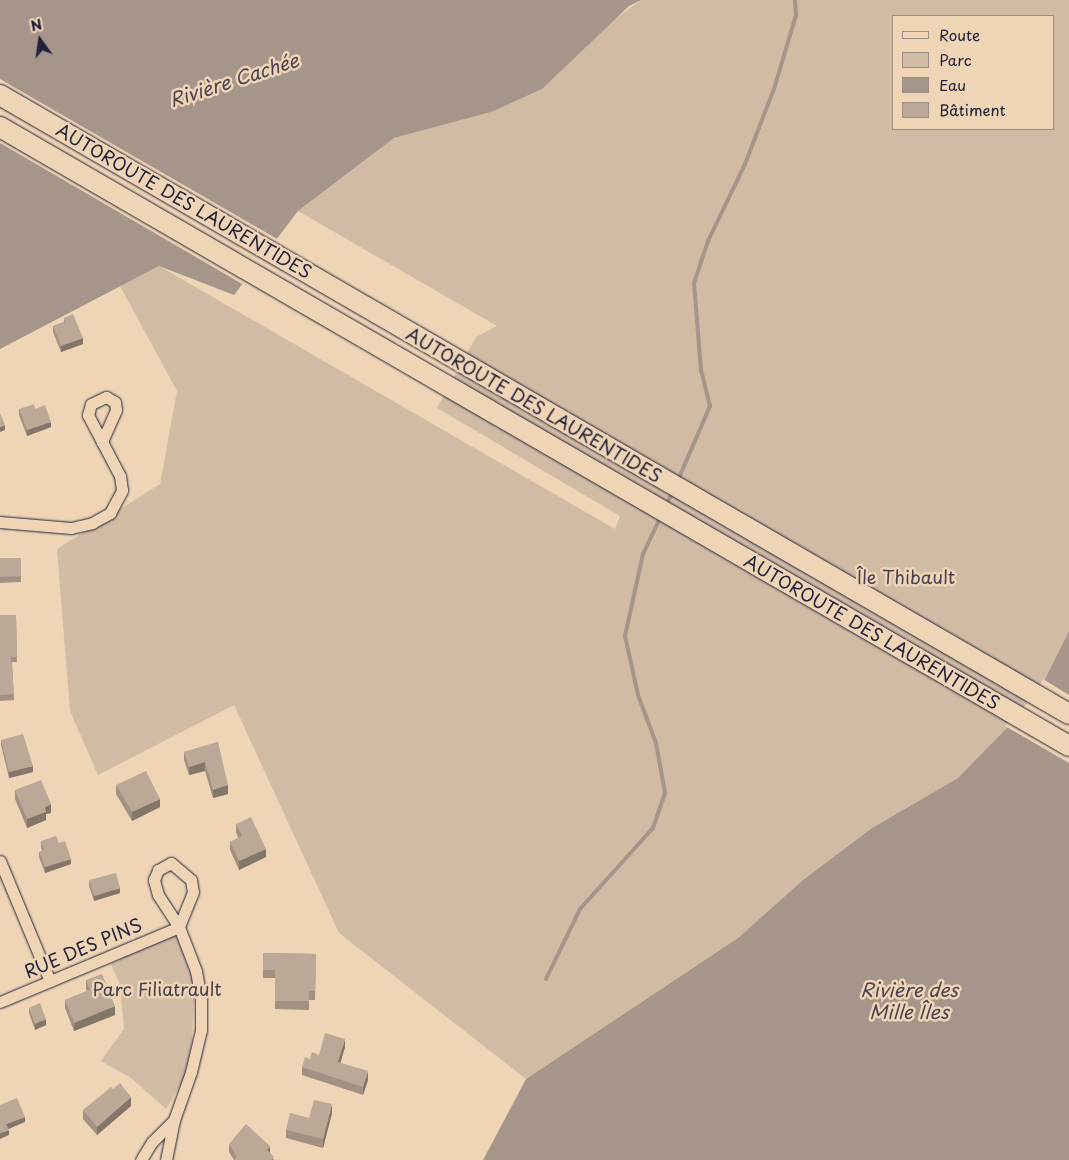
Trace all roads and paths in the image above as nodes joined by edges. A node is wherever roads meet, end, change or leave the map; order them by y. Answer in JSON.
{"nodes":[{"id":1,"x":0,"y":95,"type":"edge"},
{"id":2,"x":0,"y":127,"type":"edge"},
{"id":3,"x":102,"y":442,"type":"dead end"},
{"id":4,"x":0,"y":522,"type":"edge"},
{"id":5,"x":1069,"y":714,"type":"edge"},
{"id":6,"x":1069,"y":746,"type":"edge"},
{"id":7,"x":0,"y":861,"type":"edge"},
{"id":8,"x":179,"y":927,"type":"junction"},
{"id":9,"x":50,"y":981,"type":"junction"},
{"id":10,"x":0,"y":1002,"type":"edge"},
{"id":11,"x":174,"y":1120,"type":"junction"},
{"id":12,"x":141,"y":1160,"type":"edge"},
{"id":13,"x":166,"y":1160,"type":"edge"}],
"edges":[{"from":1,"to":5,"type":"highway","name":"AUTOROUTE DES LAURENTIDES"},
{"from":2,"to":6,"type":"highway","name":"AUTOROUTE DES LAURENTIDES"},
{"from":3,"to":4,"type":"street"},
{"from":7,"to":9,"type":"street"},
{"from":8,"to":8,"type":"street"},
{"from":8,"to":9,"type":"street","name":"RUE DES PINS"},
{"from":8,"to":11,"type":"street"},
{"from":9,"to":10,"type":"street","name":"RUE DES PINS"},
{"from":11,"to":12,"type":"street"},
{"from":11,"to":13,"type":"street"}]}
